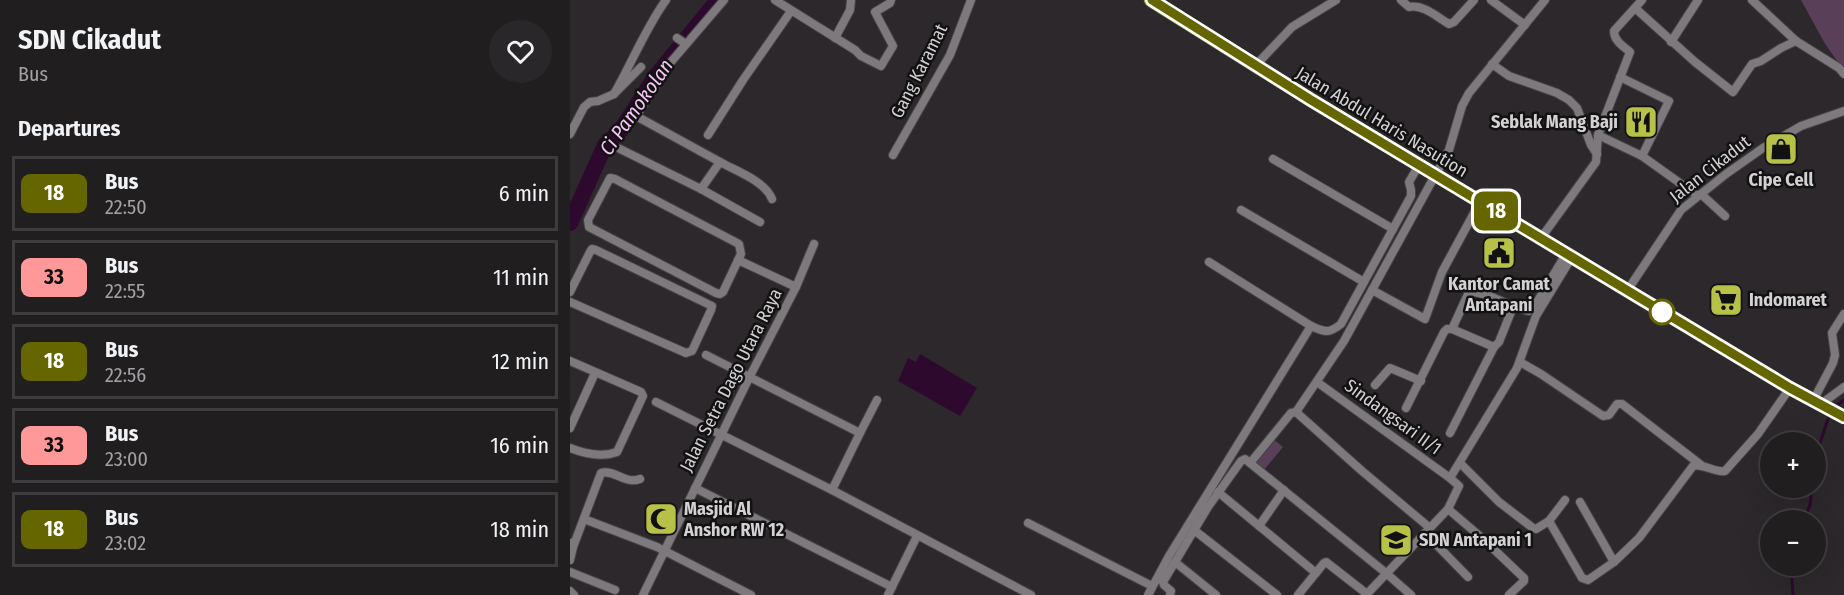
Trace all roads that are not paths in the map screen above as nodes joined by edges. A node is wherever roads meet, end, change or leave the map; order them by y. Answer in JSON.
{"nodes":[{"id":1,"x":666,"y":0,"type":"edge"},
{"id":2,"x":724,"y":0,"type":"edge"},
{"id":3,"x":775,"y":0,"type":"edge"},
{"id":4,"x":851,"y":0,"type":"edge"},
{"id":5,"x":891,"y":0,"type":"edge"},
{"id":6,"x":971,"y":0,"type":"edge"},
{"id":7,"x":1152,"y":0,"type":"edge"},
{"id":8,"x":1336,"y":0,"type":"edge"},
{"id":9,"x":1401,"y":0,"type":"edge"},
{"id":10,"x":1474,"y":0,"type":"edge"},
{"id":11,"x":1491,"y":0,"type":"edge"},
{"id":12,"x":1545,"y":0,"type":"edge"},
{"id":13,"x":1642,"y":0,"type":"edge"},
{"id":14,"x":1698,"y":0,"type":"edge"},
{"id":15,"x":1752,"y":0,"type":"edge"},
{"id":16,"x":1635,"y":8,"type":"junction"},
{"id":17,"x":791,"y":11,"type":"junction"},
{"id":18,"x":1525,"y":25,"type":"junction"},
{"id":19,"x":835,"y":38,"type":"junction"},
{"id":20,"x":1796,"y":41,"type":"junction"},
{"id":21,"x":1671,"y":42,"type":"junction"},
{"id":22,"x":1492,"y":64,"type":"junction"},
{"id":23,"x":1256,"y":66,"type":"junction"},
{"id":24,"x":641,"y":67,"type":"dead end"},
{"id":25,"x":1844,"y":74,"type":"edge"},
{"id":26,"x":1620,"y":77,"type":"junction"},
{"id":27,"x":614,"y":94,"type":"junction"},
{"id":28,"x":1843,"y":113,"type":"edge"},
{"id":29,"x":570,"y":134,"type":"edge"},
{"id":30,"x":708,"y":135,"type":"dead end"},
{"id":31,"x":1598,"y":135,"type":"junction"},
{"id":32,"x":620,"y":149,"type":"dead end"},
{"id":33,"x":1597,"y":154,"type":"junction"},
{"id":34,"x":893,"y":155,"type":"dead end"},
{"id":35,"x":1642,"y":156,"type":"junction"},
{"id":36,"x":1273,"y":159,"type":"dead end"},
{"id":37,"x":720,"y":162,"type":"junction"},
{"id":38,"x":1419,"y":165,"type":"junction"},
{"id":39,"x":1434,"y":175,"type":"junction"},
{"id":40,"x":701,"y":189,"type":"junction"},
{"id":41,"x":1700,"y":195,"type":"junction"},
{"id":42,"x":772,"y":199,"type":"dead end"},
{"id":43,"x":1480,"y":202,"type":"junction"},
{"id":44,"x":1241,"y":210,"type":"dead end"},
{"id":45,"x":1725,"y":216,"type":"dead end"},
{"id":46,"x":760,"y":222,"type":"dead end"},
{"id":47,"x":1393,"y":229,"type":"junction"},
{"id":48,"x":1540,"y":238,"type":"junction"},
{"id":49,"x":814,"y":244,"type":"dead end"},
{"id":50,"x":1569,"y":256,"type":"junction"},
{"id":51,"x":738,"y":260,"type":"junction"},
{"id":52,"x":1209,"y":262,"type":"dead end"},
{"id":53,"x":1364,"y":282,"type":"junction"},
{"id":54,"x":796,"y":287,"type":"junction"},
{"id":55,"x":1372,"y":290,"type":"junction"},
{"id":56,"x":1627,"y":291,"type":"junction"},
{"id":57,"x":570,"y":292,"type":"edge"},
{"id":58,"x":570,"y":302,"type":"edge"},
{"id":59,"x":1513,"y":307,"type":"junction"},
{"id":60,"x":1844,"y":314,"type":"edge"},
{"id":61,"x":1311,"y":326,"type":"junction"},
{"id":62,"x":1452,"y":329,"type":"junction"},
{"id":63,"x":1494,"y":347,"type":"junction"},
{"id":64,"x":706,"y":355,"type":"dead end"},
{"id":65,"x":570,"y":361,"type":"edge"},
{"id":66,"x":1520,"y":362,"type":"junction"},
{"id":67,"x":595,"y":373,"type":"junction"},
{"id":68,"x":750,"y":376,"type":"junction"},
{"id":69,"x":1421,"y":381,"type":"junction"},
{"id":70,"x":1317,"y":382,"type":"junction"},
{"id":71,"x":1375,"y":385,"type":"dead end"},
{"id":72,"x":1844,"y":387,"type":"edge"},
{"id":73,"x":1790,"y":388,"type":"junction"},
{"id":74,"x":878,"y":400,"type":"dead end"},
{"id":75,"x":657,"y":402,"type":"dead end"},
{"id":76,"x":1819,"y":404,"type":"junction"},
{"id":77,"x":1406,"y":408,"type":"dead end"},
{"id":78,"x":1296,"y":412,"type":"junction"},
{"id":79,"x":1841,"y":416,"type":"edge"},
{"id":80,"x":570,"y":428,"type":"edge"},
{"id":81,"x":1450,"y":433,"type":"dead end"},
{"id":82,"x":722,"y":434,"type":"junction"},
{"id":83,"x":860,"y":434,"type":"junction"},
{"id":84,"x":570,"y":447,"type":"edge"},
{"id":85,"x":1251,"y":462,"type":"junction"},
{"id":86,"x":1460,"y":463,"type":"junction"},
{"id":87,"x":1701,"y":465,"type":"junction"},
{"id":88,"x":1450,"y":478,"type":"junction"},
{"id":89,"x":640,"y":479,"type":"dead end"},
{"id":90,"x":695,"y":488,"type":"junction"},
{"id":91,"x":832,"y":490,"type":"junction"},
{"id":92,"x":1284,"y":490,"type":"junction"},
{"id":93,"x":1218,"y":492,"type":"junction"},
{"id":94,"x":1565,"y":500,"type":"dead end"},
{"id":95,"x":1580,"y":502,"type":"dead end"},
{"id":96,"x":1448,"y":509,"type":"junction"},
{"id":97,"x":584,"y":519,"type":"junction"},
{"id":98,"x":1549,"y":521,"type":"junction"},
{"id":99,"x":1028,"y":522,"type":"dead end"},
{"id":100,"x":1259,"y":526,"type":"junction"},
{"id":101,"x":1194,"y":530,"type":"junction"},
{"id":102,"x":1428,"y":530,"type":"junction"},
{"id":103,"x":917,"y":536,"type":"junction"},
{"id":104,"x":572,"y":545,"type":"edge"},
{"id":105,"x":664,"y":550,"type":"junction"},
{"id":106,"x":570,"y":560,"type":"edge"},
{"id":107,"x":1175,"y":562,"type":"junction"},
{"id":108,"x":1614,"y":562,"type":"junction"},
{"id":109,"x":570,"y":572,"type":"edge"},
{"id":110,"x":1316,"y":573,"type":"junction"},
{"id":111,"x":1386,"y":573,"type":"junction"},
{"id":112,"x":1468,"y":577,"type":"dead end"},
{"id":113,"x":1152,"y":586,"type":"junction"},
{"id":114,"x":615,"y":590,"type":"dead end"},
{"id":115,"x":570,"y":591,"type":"edge"},
{"id":116,"x":890,"y":591,"type":"edge"},
{"id":117,"x":574,"y":595,"type":"edge"},
{"id":118,"x":643,"y":595,"type":"edge"},
{"id":119,"x":751,"y":595,"type":"edge"},
{"id":120,"x":1031,"y":595,"type":"edge"},
{"id":121,"x":1148,"y":595,"type":"edge"},
{"id":122,"x":1170,"y":595,"type":"edge"},
{"id":123,"x":1216,"y":595,"type":"edge"},
{"id":124,"x":1277,"y":595,"type":"edge"},
{"id":125,"x":1298,"y":595,"type":"edge"},
{"id":126,"x":1366,"y":595,"type":"edge"},
{"id":127,"x":1411,"y":595,"type":"edge"},
{"id":128,"x":1509,"y":595,"type":"edge"}],
"edges":[{"from":1,"to":27,"type":"street"},
{"from":2,"to":37,"type":"street"},
{"from":3,"to":17,"type":"street"},
{"from":4,"to":19,"type":"street"},
{"from":5,"to":19,"type":"street"},
{"from":6,"to":34,"type":"street","name":"Gang Karamat"},
{"from":7,"to":23,"type":"highway","name":"Jalan Abdul Haris Nasution"},
{"from":8,"to":23,"type":"street"},
{"from":9,"to":10,"type":"street"},
{"from":11,"to":18,"type":"street"},
{"from":12,"to":18,"type":"street"},
{"from":13,"to":16,"type":"street"},
{"from":14,"to":21,"type":"street"},
{"from":15,"to":20,"type":"street"},
{"from":16,"to":21,"type":"street"},
{"from":16,"to":26,"type":"street"},
{"from":17,"to":19,"type":"street"},
{"from":17,"to":30,"type":"street"},
{"from":18,"to":22,"type":"street"},
{"from":20,"to":21,"type":"street"},
{"from":20,"to":25,"type":"street"},
{"from":22,"to":33,"type":"street"},
{"from":22,"to":39,"type":"street"},
{"from":23,"to":38,"type":"highway","name":"Jalan Abdul Haris Nasution"},
{"from":24,"to":27,"type":"street"},
{"from":26,"to":31,"type":"street"},
{"from":26,"to":35,"type":"street"},
{"from":27,"to":29,"type":"street"},
{"from":28,"to":41,"type":"street","name":"Jalan Cikadut"},
{"from":31,"to":33,"type":"street"},
{"from":31,"to":35,"type":"street"},
{"from":32,"to":40,"type":"street"},
{"from":33,"to":48,"type":"street"},
{"from":35,"to":41,"type":"street"},
{"from":36,"to":47,"type":"street"},
{"from":37,"to":40,"type":"street"},
{"from":37,"to":42,"type":"street"},
{"from":38,"to":39,"type":"highway","name":"Jalan Abdul Haris Nasution"},
{"from":38,"to":47,"type":"street"},
{"from":39,"to":43,"type":"highway","name":"Jalan Abdul Haris Nasution"},
{"from":39,"to":55,"type":"street"},
{"from":40,"to":46,"type":"street"},
{"from":41,"to":45,"type":"street"},
{"from":41,"to":56,"type":"street","name":"Jalan Cikadut"},
{"from":43,"to":48,"type":"highway","name":"Jalan Abdul Haris Nasution"},
{"from":43,"to":55,"type":"street"},
{"from":44,"to":53,"type":"street"},
{"from":47,"to":53,"type":"street"},
{"from":48,"to":50,"type":"highway","name":"Jalan Abdul Haris Nasution"},
{"from":49,"to":54,"type":"street","name":"Jalan Setra Dago Utara Raya"},
{"from":50,"to":56,"type":"highway","name":"Jalan Abdul Haris Nasution"},
{"from":50,"to":59,"type":"street"},
{"from":50,"to":66,"type":"street"},
{"from":51,"to":51,"type":"street"},
{"from":51,"to":54,"type":"street"},
{"from":52,"to":61,"type":"street"},
{"from":53,"to":61,"type":"street"},
{"from":54,"to":68,"type":"street","name":"Jalan Setra Dago Utara Raya"},
{"from":55,"to":70,"type":"street"},
{"from":56,"to":73,"type":"highway","name":"Jalan Abdul Haris Nasution"},
{"from":57,"to":58,"type":"street"},
{"from":59,"to":62,"type":"street"},
{"from":59,"to":63,"type":"street"},
{"from":60,"to":76,"type":"street"},
{"from":61,"to":113,"type":"street"},
{"from":62,"to":63,"type":"street"},
{"from":62,"to":69,"type":"street"},
{"from":63,"to":81,"type":"street"},
{"from":64,"to":68,"type":"street"},
{"from":65,"to":67,"type":"street"},
{"from":66,"to":86,"type":"street"},
{"from":66,"to":87,"type":"street"},
{"from":67,"to":80,"type":"street"},
{"from":67,"to":84,"type":"street"},
{"from":68,"to":82,"type":"street","name":"Jalan Setra Dago Utara Raya"},
{"from":68,"to":83,"type":"street"},
{"from":69,"to":71,"type":"street"},
{"from":69,"to":77,"type":"street"},
{"from":70,"to":78,"type":"street"},
{"from":70,"to":88,"type":"street","name":"Sindangsari II/1"},
{"from":72,"to":76,"type":"street"},
{"from":73,"to":76,"type":"highway","name":"Jalan Abdul Haris Nasution"},
{"from":73,"to":87,"type":"street"},
{"from":74,"to":83,"type":"street"},
{"from":75,"to":82,"type":"street"},
{"from":76,"to":79,"type":"highway","name":"Jalan Abdul Haris Nasution"},
{"from":78,"to":85,"type":"street"},
{"from":78,"to":102,"type":"street"},
{"from":82,"to":90,"type":"street","name":"Jalan Setra Dago Utara Raya"},
{"from":82,"to":91,"type":"street"},
{"from":83,"to":91,"type":"street"},
{"from":85,"to":92,"type":"street"},
{"from":85,"to":93,"type":"street"},
{"from":86,"to":88,"type":"street"},
{"from":86,"to":98,"type":"street"},
{"from":87,"to":108,"type":"street"},
{"from":88,"to":96,"type":"street"},
{"from":89,"to":97,"type":"street"},
{"from":90,"to":105,"type":"street","name":"Jalan Setra Dago Utara Raya"},
{"from":90,"to":116,"type":"street"},
{"from":91,"to":103,"type":"street"},
{"from":92,"to":100,"type":"street"},
{"from":92,"to":111,"type":"street"},
{"from":93,"to":100,"type":"street"},
{"from":93,"to":101,"type":"street"},
{"from":94,"to":98,"type":"street"},
{"from":95,"to":108,"type":"street"},
{"from":96,"to":102,"type":"street"},
{"from":96,"to":128,"type":"street"},
{"from":97,"to":104,"type":"street"},
{"from":97,"to":105,"type":"street"},
{"from":98,"to":108,"type":"street"},
{"from":99,"to":113,"type":"street"},
{"from":100,"to":110,"type":"street"},
{"from":101,"to":107,"type":"street"},
{"from":101,"to":124,"type":"street"},
{"from":102,"to":111,"type":"street"},
{"from":102,"to":112,"type":"street"},
{"from":103,"to":116,"type":"street"},
{"from":103,"to":120,"type":"street"},
{"from":104,"to":106,"type":"street"},
{"from":105,"to":118,"type":"street","name":"Jalan Setra Dago Utara Raya"},
{"from":105,"to":119,"type":"street"},
{"from":107,"to":122,"type":"street"},
{"from":107,"to":123,"type":"street"},
{"from":109,"to":114,"type":"street"},
{"from":110,"to":125,"type":"street"},
{"from":110,"to":126,"type":"street"},
{"from":111,"to":126,"type":"street"},
{"from":111,"to":127,"type":"street"},
{"from":113,"to":121,"type":"street"},
{"from":115,"to":117,"type":"street"}]}
